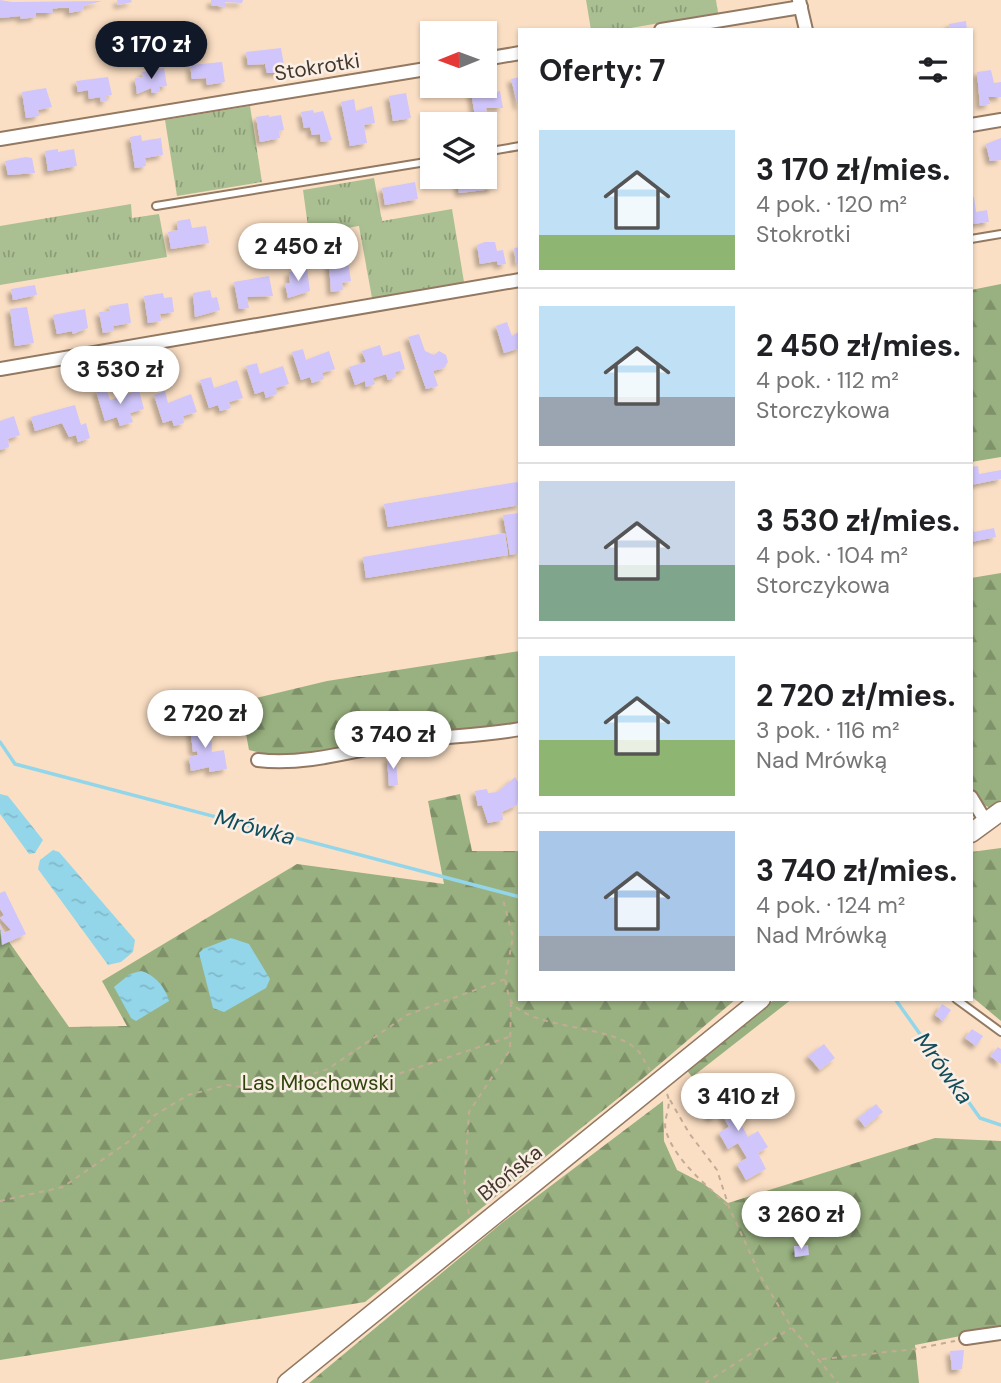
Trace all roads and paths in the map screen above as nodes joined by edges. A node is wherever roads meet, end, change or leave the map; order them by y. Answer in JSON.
{"nodes":[{"id":1,"x":800,"y":3,"type":"edge"},
{"id":2,"x":671,"y":28,"type":"edge"},
{"id":3,"x":806,"y":28,"type":"edge"},
{"id":4,"x":518,"y":53,"type":"edge"},
{"id":5,"x":497,"y":57,"type":"edge"},
{"id":6,"x":420,"y":70,"type":"edge"},
{"id":7,"x":1001,"y":120,"type":"edge"},
{"id":8,"x":973,"y":125,"type":"edge"},
{"id":9,"x":0,"y":139,"type":"edge"},
{"id":10,"x":518,"y":146,"type":"edge"},
{"id":11,"x":497,"y":150,"type":"edge"},
{"id":12,"x":420,"y":163,"type":"edge"},
{"id":13,"x":156,"y":206,"type":"dead end"},
{"id":14,"x":1001,"y":234,"type":"edge"},
{"id":15,"x":973,"y":239,"type":"edge"},
{"id":16,"x":518,"y":280,"type":"edge"},
{"id":17,"x":0,"y":369,"type":"edge"},
{"id":18,"x":518,"y":729,"type":"edge"},
{"id":19,"x":258,"y":760,"type":"dead end"},
{"id":20,"x":973,"y":799,"type":"edge"},
{"id":21,"x":994,"y":816,"type":"edge"},
{"id":22,"x":973,"y":832,"type":"edge"},
{"id":23,"x":502,"y":896,"type":"dead end"},
{"id":24,"x":505,"y":979,"type":"junction"},
{"id":25,"x":759,"y":1001,"type":"edge"},
{"id":26,"x":959,"y":1001,"type":"edge"},
{"id":27,"x":511,"y":1002,"type":"junction"},
{"id":28,"x":1001,"y":1032,"type":"edge"},
{"id":29,"x":510,"y":1037,"type":"junction"},
{"id":30,"x":660,"y":1082,"type":"junction"},
{"id":31,"x":371,"y":1083,"type":"dead end"},
{"id":32,"x":670,"y":1099,"type":"junction"},
{"id":33,"x":0,"y":1201,"type":"edge"},
{"id":34,"x":729,"y":1207,"type":"junction"},
{"id":35,"x":473,"y":1232,"type":"junction"},
{"id":36,"x":792,"y":1328,"type":"junction"},
{"id":37,"x":1001,"y":1333,"type":"edge"},
{"id":38,"x":966,"y":1338,"type":"joint"},
{"id":39,"x":820,"y":1359,"type":"junction"},
{"id":40,"x":287,"y":1383,"type":"edge"},
{"id":41,"x":705,"y":1383,"type":"edge"},
{"id":42,"x":838,"y":1383,"type":"edge"}],
"edges":[{"from":1,"to":2,"type":"street"},
{"from":1,"to":3,"type":"street"},
{"from":4,"to":5,"type":"street"},
{"from":6,"to":9,"type":"street","name":"Stokrotki"},
{"from":7,"to":8,"type":"street"},
{"from":10,"to":11,"type":"lane"},
{"from":12,"to":13,"type":"lane"},
{"from":14,"to":15,"type":"lane"},
{"from":16,"to":17,"type":"street"},
{"from":18,"to":19,"type":"street"},
{"from":20,"to":21,"type":"street"},
{"from":21,"to":22,"type":"main road"},
{"from":23,"to":24,"type":"path"},
{"from":24,"to":27,"type":"path"},
{"from":24,"to":33,"type":"path"},
{"from":25,"to":30,"type":"main road","name":"Błońska"},
{"from":26,"to":28,"type":"lane"},
{"from":27,"to":29,"type":"path"},
{"from":27,"to":30,"type":"path"},
{"from":29,"to":31,"type":"path"},
{"from":29,"to":35,"type":"path"},
{"from":30,"to":32,"type":"path"},
{"from":30,"to":35,"type":"main road","name":"Błońska"},
{"from":32,"to":34,"type":"path"},
{"from":32,"to":34,"type":"path"},
{"from":34,"to":36,"type":"path"},
{"from":35,"to":40,"type":"main road","name":"Błońska"},
{"from":36,"to":39,"type":"path"},
{"from":36,"to":41,"type":"path"},
{"from":37,"to":38,"type":"street"},
{"from":38,"to":39,"type":"path"},
{"from":39,"to":42,"type":"path"}]}
